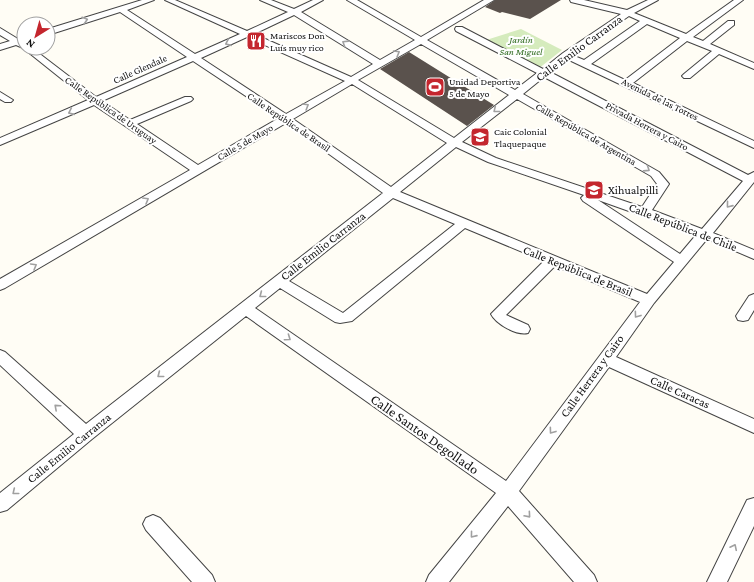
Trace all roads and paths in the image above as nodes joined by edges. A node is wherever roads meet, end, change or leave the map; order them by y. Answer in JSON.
{"nodes":[{"id":1,"x":150,"y":0,"type":"edge"},
{"id":2,"x":170,"y":0,"type":"edge"},
{"id":3,"x":264,"y":0,"type":"edge"},
{"id":4,"x":319,"y":0,"type":"edge"},
{"id":5,"x":329,"y":0,"type":"edge"},
{"id":6,"x":351,"y":0,"type":"edge"},
{"id":7,"x":490,"y":0,"type":"edge"},
{"id":8,"x":574,"y":0,"type":"edge"},
{"id":9,"x":654,"y":0,"type":"edge"},
{"id":10,"x":739,"y":0,"type":"edge"},
{"id":11,"x":121,"y":9,"type":"junction"},
{"id":12,"x":293,"y":13,"type":"junction"},
{"id":13,"x":628,"y":14,"type":"junction"},
{"id":14,"x":646,"y":21,"type":"junction"},
{"id":15,"x":731,"y":23,"type":"dead end"},
{"id":16,"x":56,"y":29,"type":"edge"},
{"id":17,"x":459,"y":29,"type":"dead end"},
{"id":18,"x":0,"y":31,"type":"edge"},
{"id":19,"x":248,"y":34,"type":"junction"},
{"id":20,"x":686,"y":38,"type":"junction"},
{"id":21,"x":16,"y":39,"type":"edge"},
{"id":22,"x":419,"y":40,"type":"junction"},
{"id":23,"x":16,"y":43,"type":"edge"},
{"id":24,"x":704,"y":45,"type":"junction"},
{"id":25,"x":0,"y":47,"type":"edge"},
{"id":26,"x":718,"y":51,"type":"junction"},
{"id":27,"x":566,"y":55,"type":"junction"},
{"id":28,"x":37,"y":56,"type":"edge"},
{"id":29,"x":194,"y":58,"type":"junction"},
{"id":30,"x":378,"y":64,"type":"junction"},
{"id":31,"x":585,"y":64,"type":"junction"},
{"id":32,"x":754,"y":66,"type":"edge"},
{"id":33,"x":544,"y":72,"type":"junction"},
{"id":34,"x":687,"y":76,"type":"dead end"},
{"id":35,"x":351,"y":80,"type":"junction"},
{"id":36,"x":627,"y":83,"type":"junction"},
{"id":37,"x":516,"y":94,"type":"junction"},
{"id":38,"x":188,"y":99,"type":"dead end"},
{"id":39,"x":95,"y":101,"type":"junction"},
{"id":40,"x":285,"y":118,"type":"junction"},
{"id":41,"x":129,"y":124,"type":"junction"},
{"id":42,"x":0,"y":142,"type":"edge"},
{"id":43,"x":455,"y":143,"type":"junction"},
{"id":44,"x":754,"y":145,"type":"edge"},
{"id":45,"x":198,"y":170,"type":"junction"},
{"id":46,"x":752,"y":177,"type":"edge"},
{"id":47,"x":571,"y":187,"type":"junction"},
{"id":48,"x":390,"y":192,"type":"junction"},
{"id":49,"x":645,"y":212,"type":"junction"},
{"id":50,"x":464,"y":223,"type":"junction"},
{"id":51,"x":705,"y":234,"type":"junction"},
{"id":52,"x":754,"y":255,"type":"edge"},
{"id":53,"x":553,"y":260,"type":"junction"},
{"id":54,"x":682,"y":262,"type":"junction"},
{"id":55,"x":278,"y":281,"type":"junction"},
{"id":56,"x":0,"y":285,"type":"edge"},
{"id":57,"x":754,"y":299,"type":"edge"},
{"id":58,"x":649,"y":300,"type":"junction"},
{"id":59,"x":245,"y":308,"type":"junction"},
{"id":60,"x":743,"y":316,"type":"dead end"},
{"id":61,"x":523,"y":329,"type":"dead end"},
{"id":62,"x":0,"y":356,"type":"edge"},
{"id":63,"x":606,"y":359,"type":"junction"},
{"id":64,"x":754,"y":426,"type":"edge"},
{"id":65,"x":86,"y":434,"type":"junction"},
{"id":66,"x":508,"y":492,"type":"junction"},
{"id":67,"x":0,"y":504,"type":"edge"},
{"id":68,"x":754,"y":506,"type":"edge"},
{"id":69,"x":152,"y":524,"type":"dead end"},
{"id":70,"x":205,"y":582,"type":"edge"},
{"id":71,"x":436,"y":582,"type":"edge"},
{"id":72,"x":587,"y":582,"type":"edge"},
{"id":73,"x":717,"y":582,"type":"edge"}],
"edges":[{"from":1,"to":11,"type":"street"},
{"from":2,"to":19,"type":"street","name":"Calle República de Chile"},
{"from":3,"to":12,"type":"street"},
{"from":4,"to":12,"type":"street","name":"Calle Glendale"},
{"from":5,"to":12,"type":"street","name":"Calle Glendale"},
{"from":6,"to":22,"type":"street","name":"Calle República de Argentina"},
{"from":7,"to":22,"type":"street","name":"Calle 5 de Mayo"},
{"from":8,"to":13,"type":"street"},
{"from":9,"to":13,"type":"street","name":"Calle Emilio Carranza"},
{"from":10,"to":20,"type":"street"},
{"from":16,"to":11,"type":"street","one_way":true},
{"from":11,"to":29,"type":"street","name":"Calle República de Brasil"},
{"from":12,"to":19,"type":"street","name":"Calle Glendale"},
{"from":30,"to":12,"type":"street","one_way":true},
{"from":13,"to":14,"type":"street"},
{"from":13,"to":27,"type":"street","name":"Calle Emilio Carranza"},
{"from":14,"to":20,"type":"street"},
{"from":14,"to":31,"type":"street"},
{"from":15,"to":24,"type":"street"},
{"from":17,"to":33,"type":"street","name":"Privada Herrera y Cairo"},
{"from":18,"to":21,"type":"street"},
{"from":19,"to":29,"type":"street","name":"Calle Glendale","one_way":true},
{"from":19,"to":35,"type":"street","name":"Calle República de Chile"},
{"from":20,"to":24,"type":"street"},
{"from":20,"to":36,"type":"street"},
{"from":30,"to":22,"type":"street","name":"Calle 5 de Mayo","one_way":true},
{"from":22,"to":37,"type":"street","name":"Calle República de Argentina"},
{"from":23,"to":25,"type":"street"},
{"from":24,"to":26,"type":"street"},
{"from":26,"to":32,"type":"street"},
{"from":26,"to":34,"type":"street"},
{"from":27,"to":31,"type":"street","name":"Avenida de las Torres"},
{"from":27,"to":33,"type":"street","name":"Calle Emilio Carranza"},
{"from":28,"to":39,"type":"street","name":"Calle República de Uruguay"},
{"from":29,"to":39,"type":"street","name":"Calle Glendale"},
{"from":29,"to":40,"type":"street","name":"Calle República de Brasil"},
{"from":30,"to":35,"type":"street","name":"Calle 5 de Mayo"},
{"from":31,"to":36,"type":"street","name":"Avenida de las Torres"},
{"from":33,"to":37,"type":"street","name":"Calle Emilio Carranza"},
{"from":33,"to":46,"type":"street","name":"Privada Herrera y Cairo"},
{"from":40,"to":35,"type":"street","name":"Calle 5 de Mayo","one_way":true},
{"from":35,"to":43,"type":"street","name":"Calle República de Chile"},
{"from":36,"to":44,"type":"street","name":"Avenida de las Torres"},
{"from":37,"to":43,"type":"street","name":"Calle Emilio Carranza","one_way":true},
{"from":37,"to":49,"type":"street","name":"Calle República de Argentina","one_way":true},
{"from":38,"to":41,"type":"street"},
{"from":39,"to":41,"type":"street","name":"Calle República de Uruguay"},
{"from":39,"to":42,"type":"street","name":"Calle Glendale","one_way":true},
{"from":40,"to":45,"type":"street","name":"Calle 5 de Mayo"},
{"from":40,"to":48,"type":"street","name":"Calle República de Brasil"},
{"from":41,"to":45,"type":"street","name":"Calle República de Uruguay"},
{"from":43,"to":47,"type":"street","name":"Calle República de Chile"},
{"from":43,"to":48,"type":"street","name":"Calle Emilio Carranza"},
{"from":56,"to":45,"type":"street","name":"Calle 5 de Mayo","one_way":true},
{"from":46,"to":51,"type":"street","name":"Calle Herrera y Cairo","one_way":true},
{"from":47,"to":49,"type":"street","name":"Calle República de Chile"},
{"from":47,"to":54,"type":"street"},
{"from":48,"to":50,"type":"street","name":"Calle República de Brasil"},
{"from":48,"to":55,"type":"street","name":"Calle Emilio Carranza"},
{"from":49,"to":51,"type":"street","name":"Calle República de Chile"},
{"from":50,"to":53,"type":"street","name":"Calle República de Brasil"},
{"from":50,"to":55,"type":"street"},
{"from":51,"to":52,"type":"street","name":"Calle República de Chile"},
{"from":51,"to":54,"type":"street","name":"Calle Herrera y Cairo"},
{"from":53,"to":58,"type":"street","name":"Calle República de Brasil"},
{"from":53,"to":61,"type":"street"},
{"from":54,"to":58,"type":"street","name":"Calle Herrera y Cairo"},
{"from":55,"to":59,"type":"street","name":"Calle Emilio Carranza","one_way":true},
{"from":57,"to":60,"type":"street"},
{"from":58,"to":63,"type":"street","name":"Calle Herrera y Cairo","one_way":true},
{"from":59,"to":65,"type":"street","name":"Calle Emilio Carranza","one_way":true},
{"from":59,"to":66,"type":"street","name":"Calle Santos Degollado","one_way":true},
{"from":65,"to":62,"type":"street","one_way":true},
{"from":63,"to":64,"type":"street","name":"Calle Caracas"},
{"from":63,"to":66,"type":"street","name":"Calle Herrera y Cairo","one_way":true},
{"from":65,"to":67,"type":"street","name":"Calle Emilio Carranza","one_way":true},
{"from":66,"to":71,"type":"street","name":"Calle Herrera y Cairo","one_way":true},
{"from":66,"to":72,"type":"street","name":"Calle Santos Degollado","one_way":true},
{"from":73,"to":68,"type":"street","one_way":true},
{"from":69,"to":70,"type":"street"}]}
